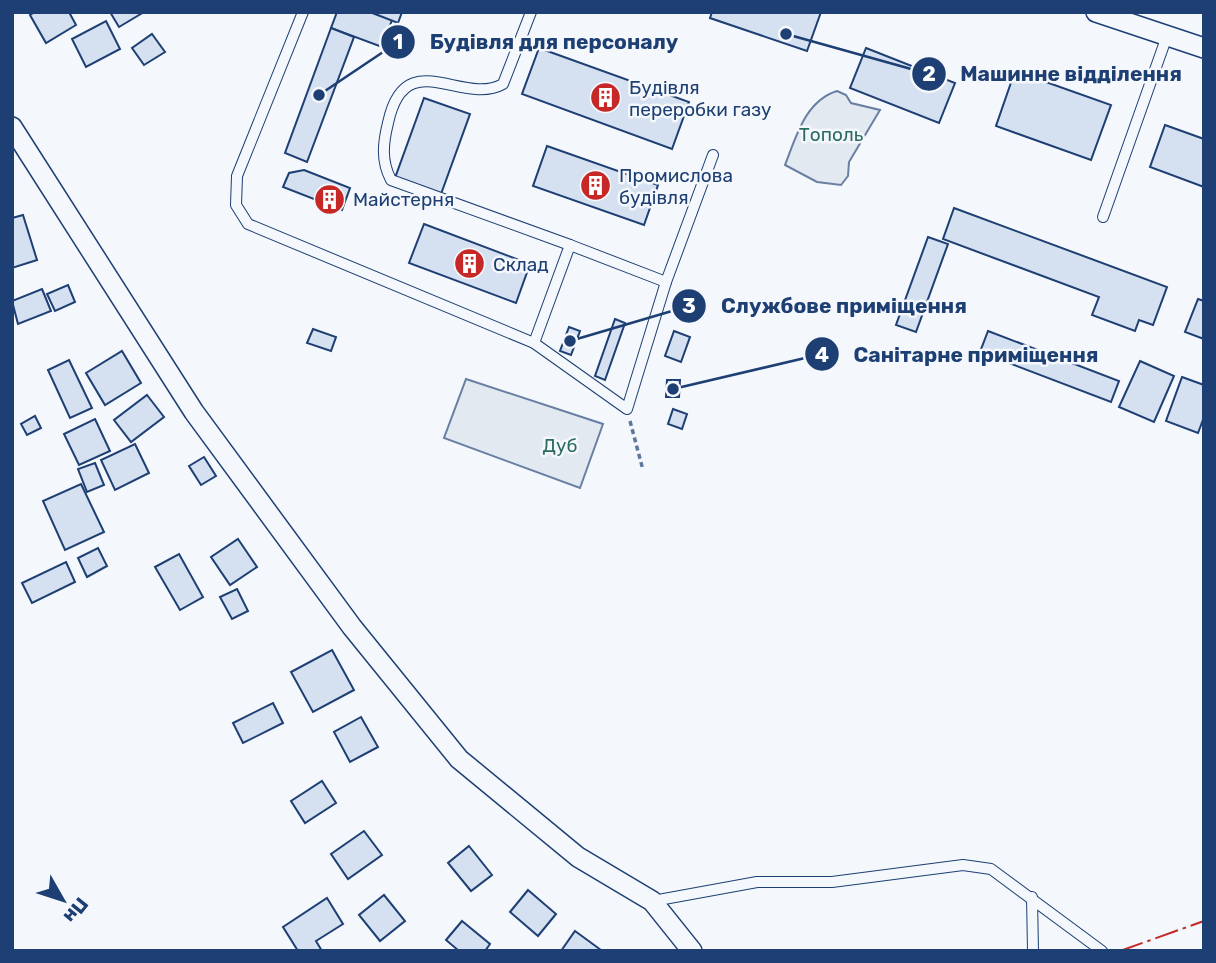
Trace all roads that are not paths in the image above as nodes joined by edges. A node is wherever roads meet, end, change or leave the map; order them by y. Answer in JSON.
{"nodes":[{"id":1,"x":303,"y":12,"type":"edge"},
{"id":2,"x":531,"y":12,"type":"edge"},
{"id":3,"x":1096,"y":12,"type":"edge"},
{"id":4,"x":1167,"y":36,"type":"junction"},
{"id":5,"x":1204,"y":48,"type":"edge"},
{"id":6,"x":12,"y":127,"type":"edge"},
{"id":7,"x":713,"y":155,"type":"dead end"},
{"id":8,"x":1103,"y":217,"type":"dead end"},
{"id":9,"x":570,"y":245,"type":"junction"},
{"id":10,"x":666,"y":282,"type":"junction"},
{"id":11,"x":534,"y":343,"type":"junction"},
{"id":12,"x":1032,"y":897,"type":"junction"},
{"id":13,"x":652,"y":901,"type":"junction"},
{"id":14,"x":692,"y":951,"type":"edge"},
{"id":15,"x":1033,"y":951,"type":"edge"},
{"id":16,"x":1102,"y":951,"type":"edge"}],
"edges":[{"from":1,"to":11,"type":"lane"},
{"from":2,"to":9,"type":"lane"},
{"from":3,"to":4,"type":"street"},
{"from":4,"to":5,"type":"street"},
{"from":4,"to":8,"type":"lane"},
{"from":6,"to":13,"type":"street"},
{"from":7,"to":10,"type":"lane"},
{"from":9,"to":10,"type":"lane"},
{"from":9,"to":11,"type":"lane"},
{"from":10,"to":11,"type":"lane"},
{"from":12,"to":13,"type":"lane"},
{"from":12,"to":15,"type":"lane"},
{"from":12,"to":16,"type":"lane"},
{"from":13,"to":14,"type":"street"}]}
